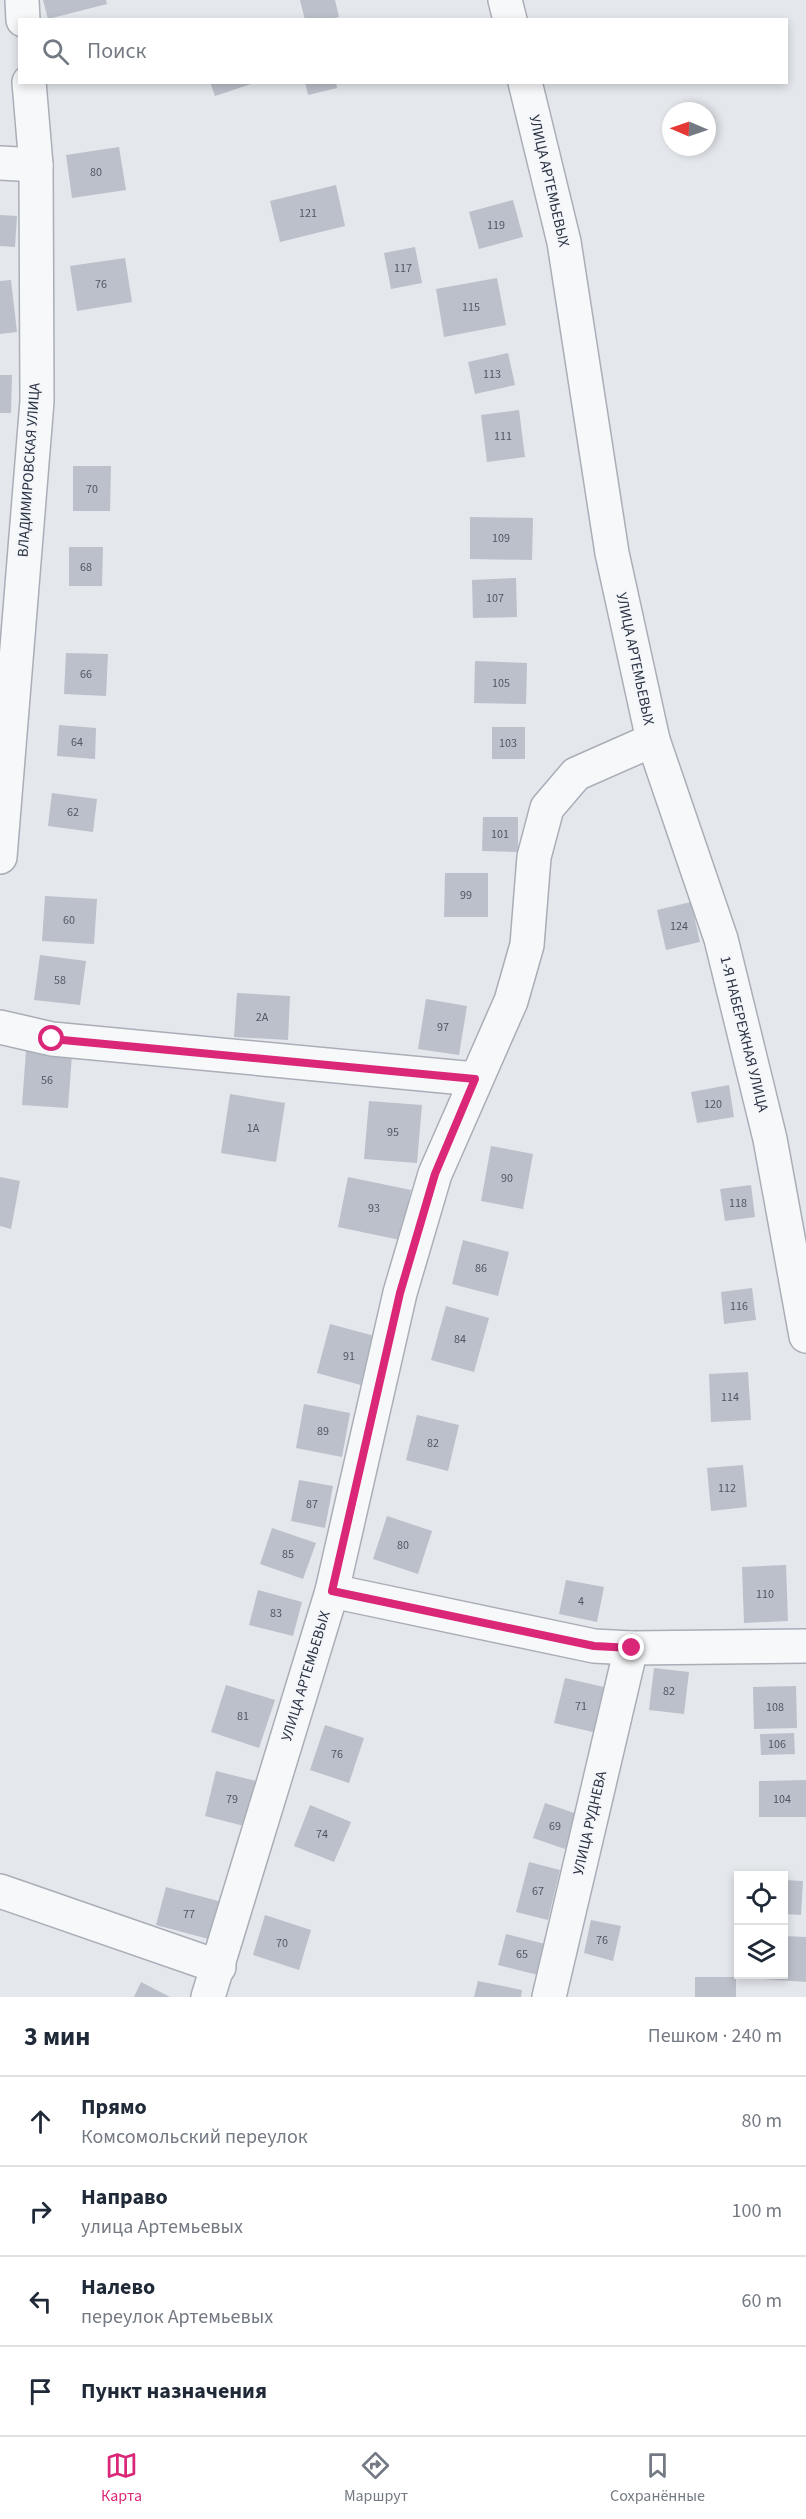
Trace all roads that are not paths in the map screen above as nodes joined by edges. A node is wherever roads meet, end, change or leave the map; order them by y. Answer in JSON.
{"nodes":[{"id":1,"x":22,"y":0,"type":"edge"},
{"id":2,"x":505,"y":0,"type":"edge"},
{"id":3,"x":23,"y":18,"type":"edge"},
{"id":4,"x":510,"y":18,"type":"edge"},
{"id":5,"x":29,"y":84,"type":"edge"},
{"id":6,"x":525,"y":84,"type":"edge"},
{"id":7,"x":0,"y":163,"type":"edge"},
{"id":8,"x":36,"y":165,"type":"junction"},
{"id":9,"x":653,"y":740,"type":"junction"},
{"id":10,"x":0,"y":857,"type":"edge"},
{"id":11,"x":0,"y":1027,"type":"edge"},
{"id":12,"x":475,"y":1079,"type":"junction"},
{"id":13,"x":806,"y":1336,"type":"edge"},
{"id":14,"x":332,"y":1591,"type":"junction"},
{"id":15,"x":806,"y":1646,"type":"edge"},
{"id":16,"x":632,"y":1648,"type":"junction"},
{"id":17,"x":0,"y":1891,"type":"edge"},
{"id":18,"x":214,"y":1982,"type":"edge"},
{"id":19,"x":549,"y":1997,"type":"edge"}],
"edges":[{"from":1,"to":3,"type":"street"},
{"from":2,"to":4,"type":"street"},
{"from":5,"to":8,"type":"street","name":"ВЛАДИМИРОВСКАЯ УЛИЦА"},
{"from":6,"to":9,"type":"street","name":"УЛИЦА АРТЕМЬЕВЫХ"},
{"from":7,"to":8,"type":"street"},
{"from":8,"to":10,"type":"street","name":"ВЛАДИМИРОВСКАЯ УЛИЦА"},
{"from":9,"to":12,"type":"street","name":"УЛИЦА АРТЕМЬЕВЫХ"},
{"from":9,"to":13,"type":"street","name":"1-Я НАБЕРЕЖНАЯ УЛИЦА"},
{"from":11,"to":12,"type":"street"},
{"from":12,"to":14,"type":"street","name":"УЛИЦА АРТЕМЬЕВЫХ"},
{"from":14,"to":16,"type":"street"},
{"from":14,"to":18,"type":"street","name":"УЛИЦА АРТЕМЬЕВЫХ"},
{"from":15,"to":16,"type":"street"},
{"from":16,"to":19,"type":"street","name":"УЛИЦА РУДНЕВА"},
{"from":17,"to":18,"type":"street"}]}
